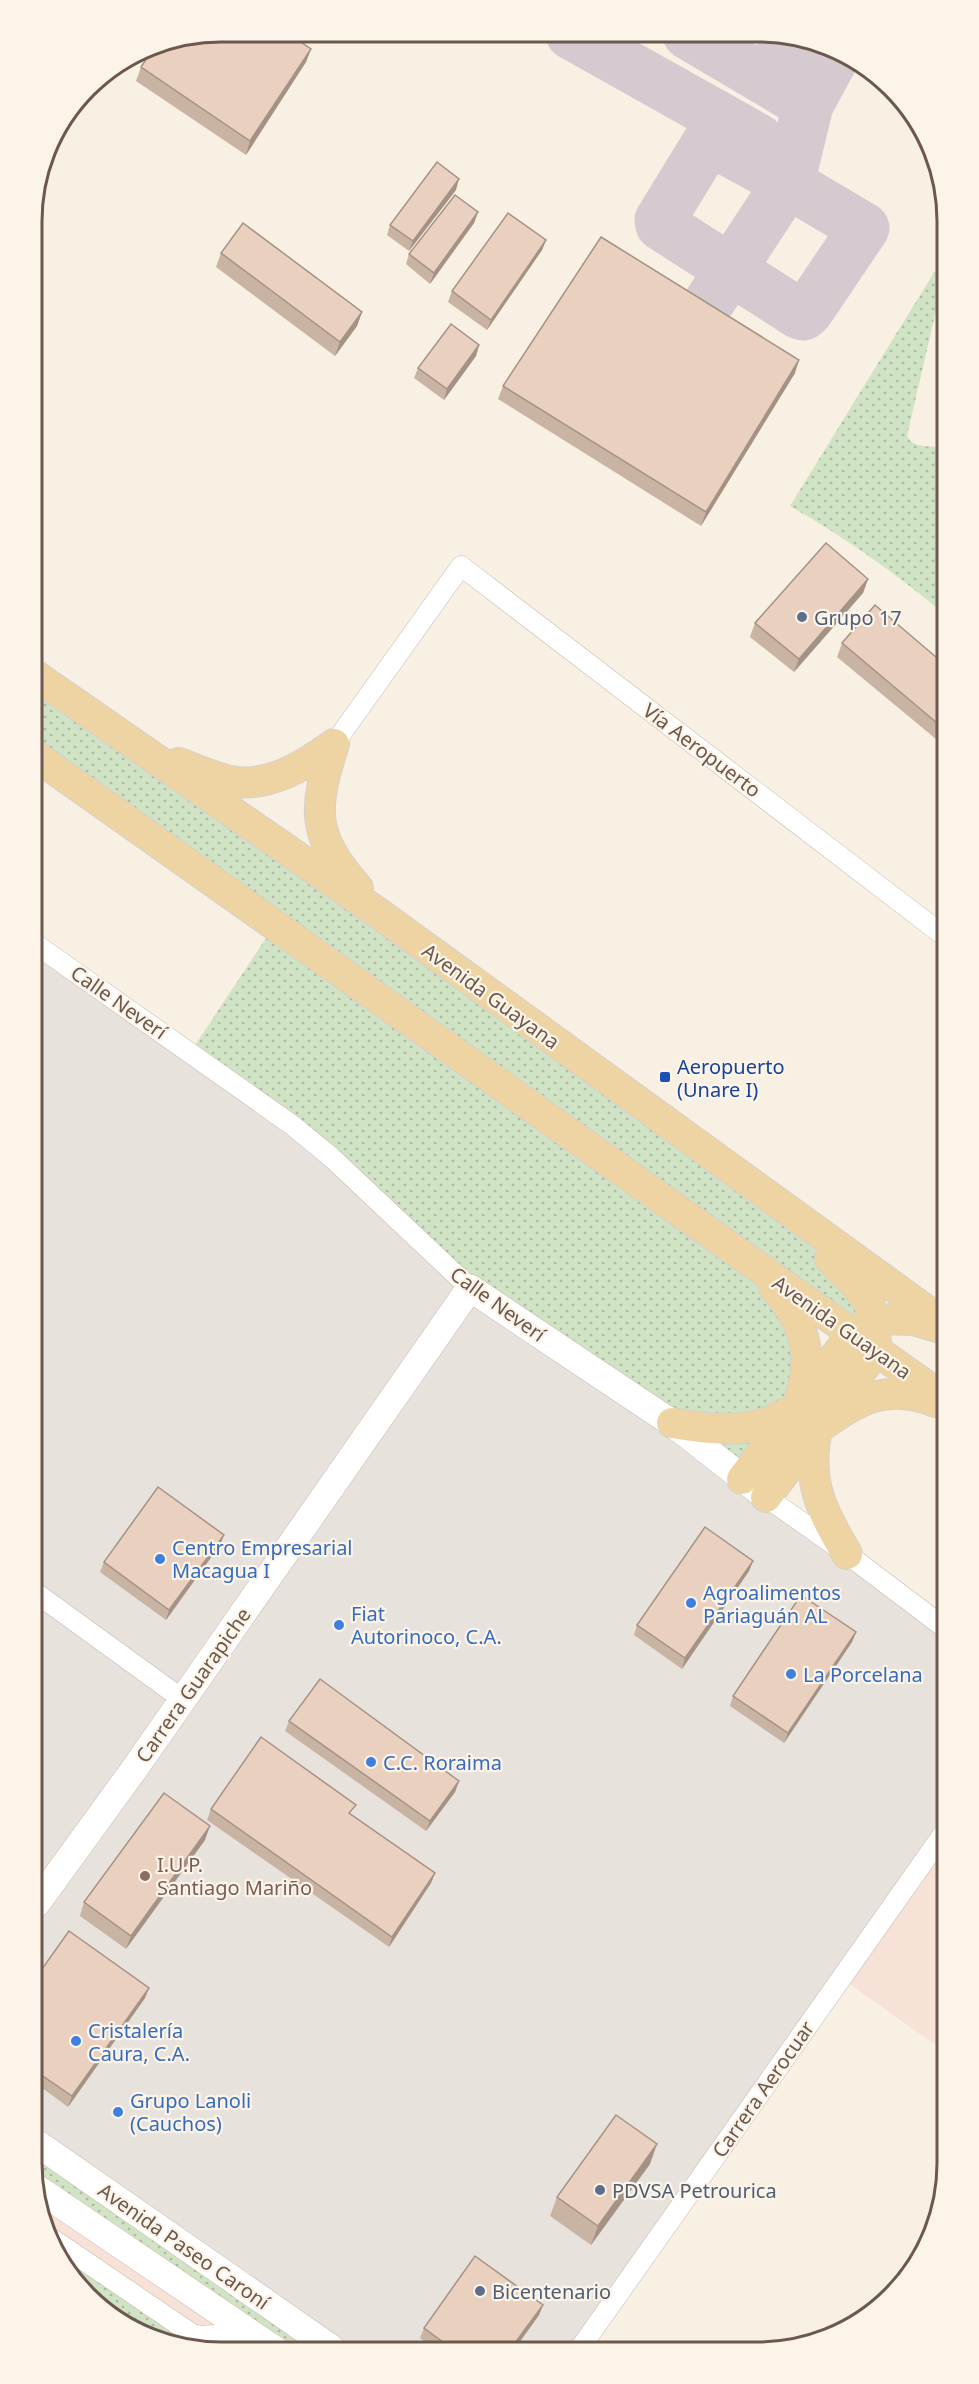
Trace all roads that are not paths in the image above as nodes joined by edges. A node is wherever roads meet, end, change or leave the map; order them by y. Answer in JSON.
{"nodes":[{"id":1,"x":42,"y":680,"type":"edge"},
{"id":2,"x":334,"y":744,"type":"junction"},
{"id":3,"x":143,"y":751,"type":"junction"},
{"id":4,"x":42,"y":761,"type":"edge"},
{"id":5,"x":381,"y":915,"type":"junction"},
{"id":6,"x":937,"y":930,"type":"edge"},
{"id":7,"x":42,"y":949,"type":"edge"},
{"id":8,"x":749,"y":1184,"type":"junction"},
{"id":9,"x":749,"y":1261,"type":"junction"},
{"id":10,"x":470,"y":1288,"type":"junction"},
{"id":11,"x":937,"y":1318,"type":"edge"},
{"id":12,"x":937,"y":1327,"type":"edge"},
{"id":13,"x":868,"y":1335,"type":"junction"},
{"id":14,"x":937,"y":1393,"type":"edge"},
{"id":15,"x":937,"y":1403,"type":"edge"},
{"id":16,"x":806,"y":1419,"type":"junction"},
{"id":17,"x":672,"y":1423,"type":"junction"},
{"id":18,"x":754,"y":1488,"type":"junction"},
{"id":19,"x":847,"y":1554,"type":"junction"},
{"id":20,"x":42,"y":1597,"type":"edge"},
{"id":21,"x":937,"y":1622,"type":"edge"},
{"id":22,"x":182,"y":1699,"type":"junction"},
{"id":23,"x":937,"y":1843,"type":"edge"},
{"id":24,"x":42,"y":1896,"type":"edge"},
{"id":25,"x":42,"y":2147,"type":"edge"},
{"id":26,"x":45,"y":2194,"type":"edge"},
{"id":27,"x":63,"y":2246,"type":"edge"},
{"id":28,"x":250,"y":2332,"type":"junction"},
{"id":29,"x":264,"y":2342,"type":"edge"},
{"id":30,"x":322,"y":2342,"type":"edge"},
{"id":31,"x":585,"y":2342,"type":"edge"}],
"edges":[{"from":1,"to":3,"type":"main road","name":"Avenida Guayana"},
{"from":2,"to":3,"type":"main road"},
{"from":2,"to":5,"type":"main road"},
{"from":2,"to":6,"type":"street","name":"Vía Aeropuerto"},
{"from":3,"to":5,"type":"main road","name":"Avenida Guayana"},
{"from":4,"to":9,"type":"main road","name":"Avenida Guayana"},
{"from":5,"to":8,"type":"main road","name":"Avenida Guayana"},
{"from":7,"to":10,"type":"street","name":"Calle Neverí"},
{"from":8,"to":11,"type":"main road","name":"Avenida Guayana"},
{"from":8,"to":13,"type":"main road"},
{"from":9,"to":13,"type":"main road","name":"Avenida Guayana"},
{"from":9,"to":16,"type":"main road"},
{"from":10,"to":17,"type":"street","name":"Calle Neverí"},
{"from":10,"to":22,"type":"street","name":"Carrera Guarapiche"},
{"from":12,"to":13,"type":"main road"},
{"from":13,"to":14,"type":"main road","name":"Avenida Guayana"},
{"from":13,"to":16,"type":"main road"},
{"from":15,"to":16,"type":"main road"},
{"from":16,"to":17,"type":"main road"},
{"from":16,"to":18,"type":"main road"},
{"from":16,"to":19,"type":"main road"},
{"from":17,"to":18,"type":"street","name":"Calle Neverí"},
{"from":18,"to":19,"type":"street","name":"Calle Neverí"},
{"from":19,"to":21,"type":"street","name":"Calle Neverí"},
{"from":20,"to":22,"type":"street"},
{"from":22,"to":24,"type":"street","name":"Carrera Guarapiche"},
{"from":23,"to":31,"type":"street","name":"Carrera Aerocuar"},
{"from":25,"to":30,"type":"street","name":"Avenida Paseo Caroní"},
{"from":26,"to":28,"type":"street","name":"Avenida Paseo Caroní"},
{"from":27,"to":28,"type":"street"},
{"from":28,"to":29,"type":"street","name":"Avenida Paseo Caroní"}]}
